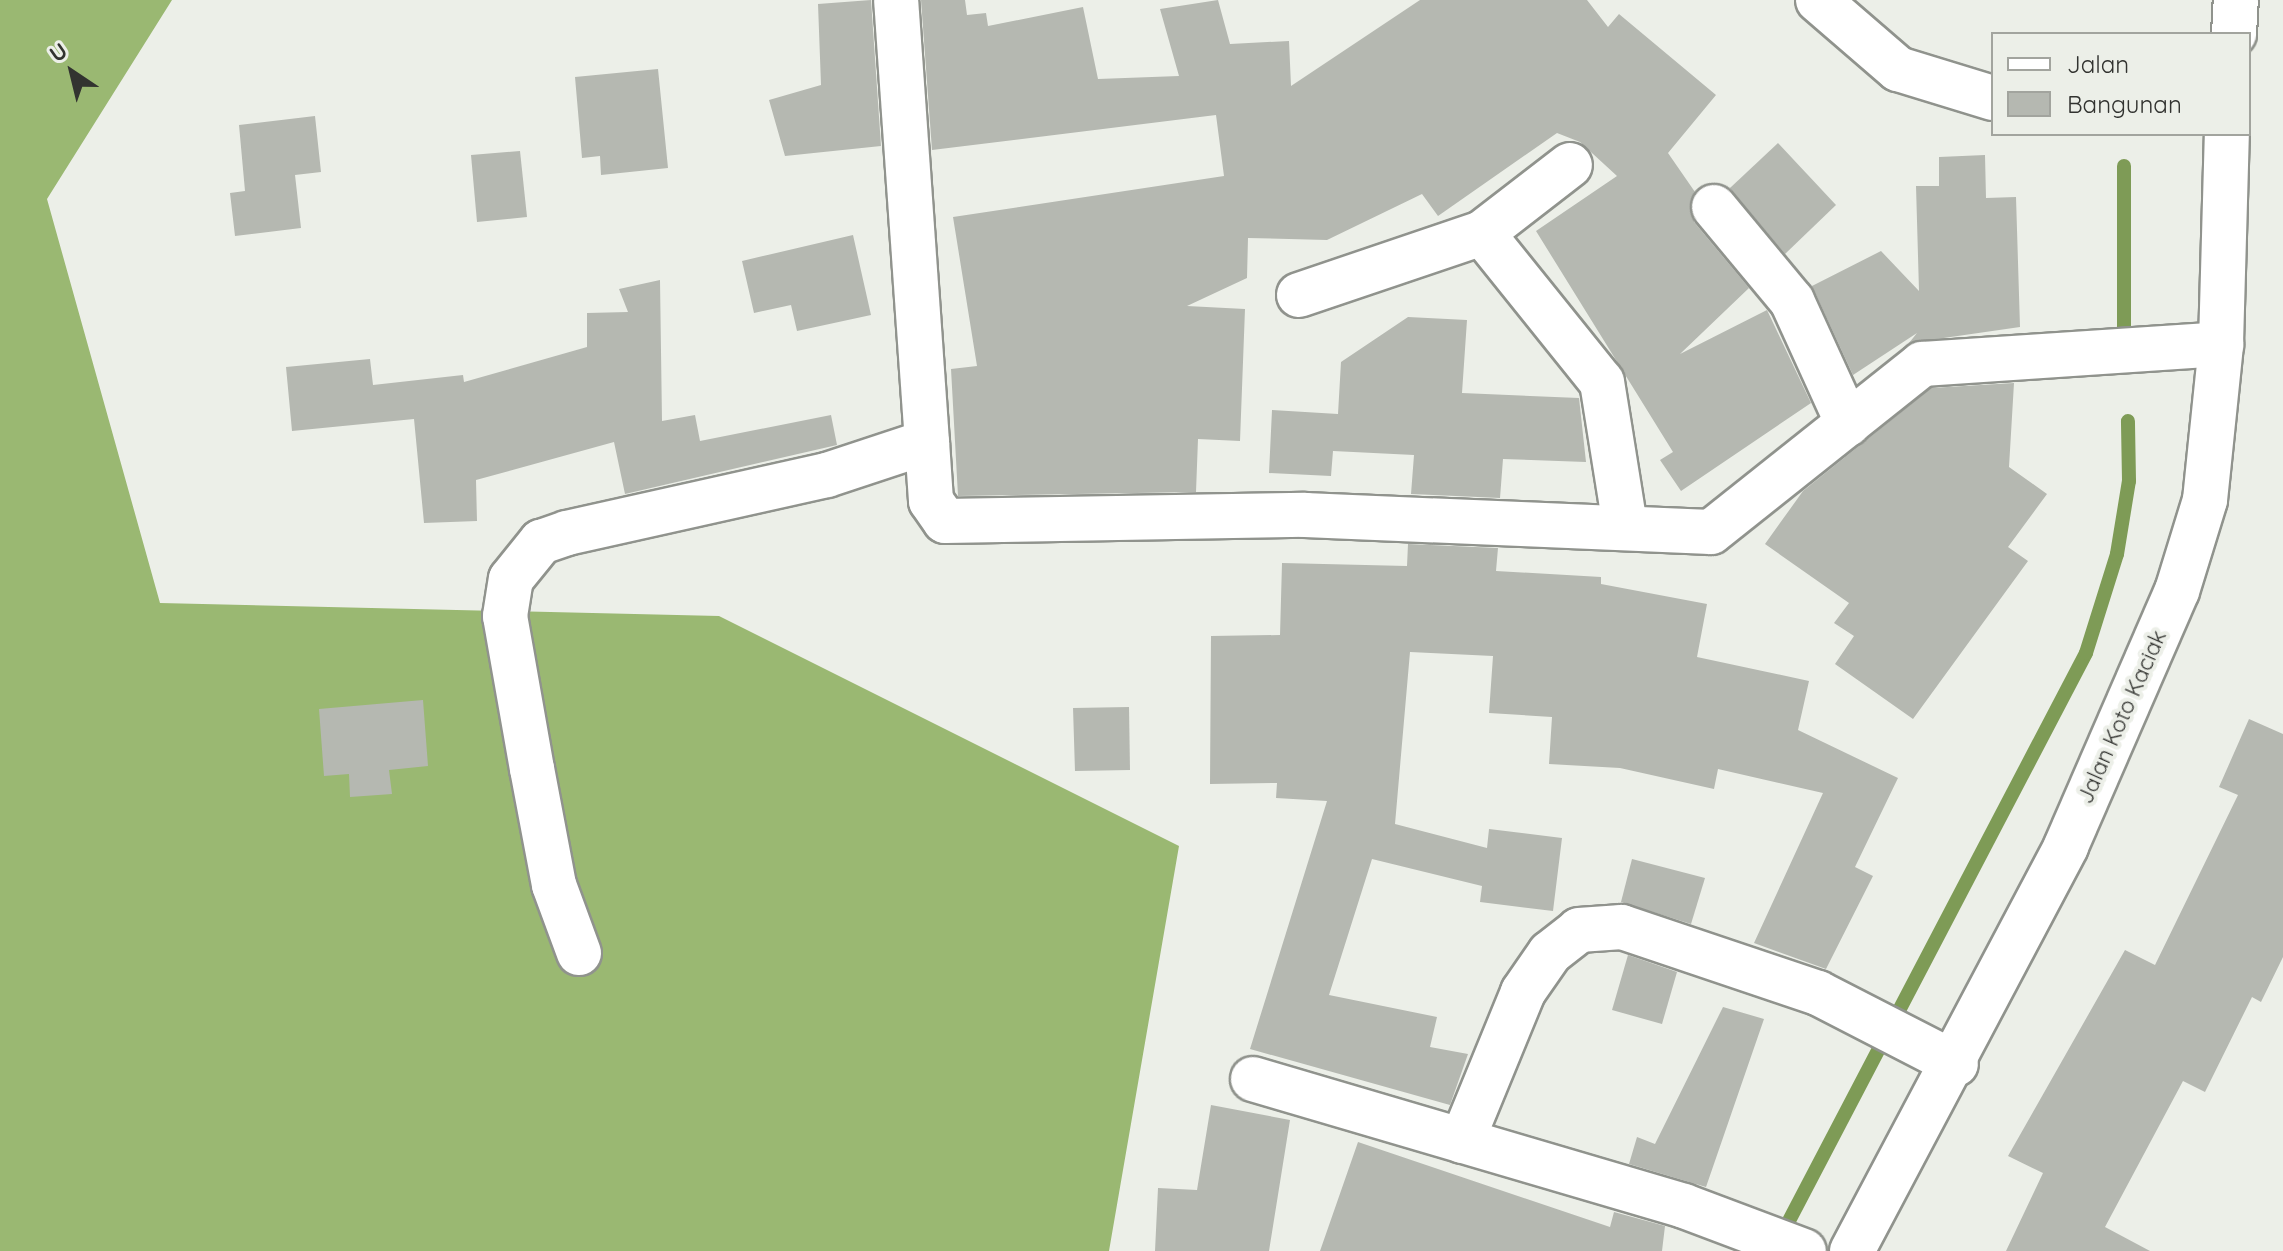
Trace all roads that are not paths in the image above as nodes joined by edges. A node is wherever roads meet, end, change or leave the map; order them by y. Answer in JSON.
{"nodes":[{"id":1,"x":896,"y":0,"type":"edge"},
{"id":2,"x":1818,"y":0,"type":"edge"},
{"id":3,"x":2236,"y":0,"type":"edge"},
{"id":4,"x":2234,"y":32,"type":"edge"},
{"id":5,"x":1991,"y":97,"type":"edge"},
{"id":6,"x":2227,"y":136,"type":"edge"},
{"id":7,"x":1570,"y":165,"type":"dead end"},
{"id":8,"x":1714,"y":207,"type":"dead end"},
{"id":9,"x":1482,"y":233,"type":"junction"},
{"id":10,"x":1299,"y":295,"type":"dead end"},
{"id":11,"x":2207,"y":344,"type":"junction"},
{"id":12,"x":1848,"y":424,"type":"junction"},
{"id":13,"x":927,"y":442,"type":"junction"},
{"id":14,"x":1625,"y":526,"type":"junction"},
{"id":15,"x":579,"y":953,"type":"dead end"},
{"id":16,"x":1946,"y":1058,"type":"junction"},
{"id":17,"x":1253,"y":1079,"type":"dead end"},
{"id":18,"x":1462,"y":1141,"type":"junction"},
{"id":19,"x":1802,"y":1250,"type":"edge"},
{"id":20,"x":1852,"y":1251,"type":"edge"}],
"edges":[{"from":1,"to":13,"type":"street"},
{"from":2,"to":5,"type":"street"},
{"from":3,"to":4,"type":"street"},
{"from":6,"to":11,"type":"street","name":"Jalan Koto Kaciak"},
{"from":7,"to":9,"type":"street"},
{"from":8,"to":12,"type":"street"},
{"from":9,"to":10,"type":"street"},
{"from":9,"to":14,"type":"street"},
{"from":11,"to":12,"type":"street"},
{"from":11,"to":16,"type":"street","name":"Jalan Koto Kaciak"},
{"from":12,"to":14,"type":"street"},
{"from":13,"to":14,"type":"street"},
{"from":13,"to":15,"type":"street"},
{"from":16,"to":18,"type":"street"},
{"from":16,"to":20,"type":"street","name":"Jalan Koto Kaciak"},
{"from":17,"to":18,"type":"street"},
{"from":18,"to":19,"type":"street"}]}
